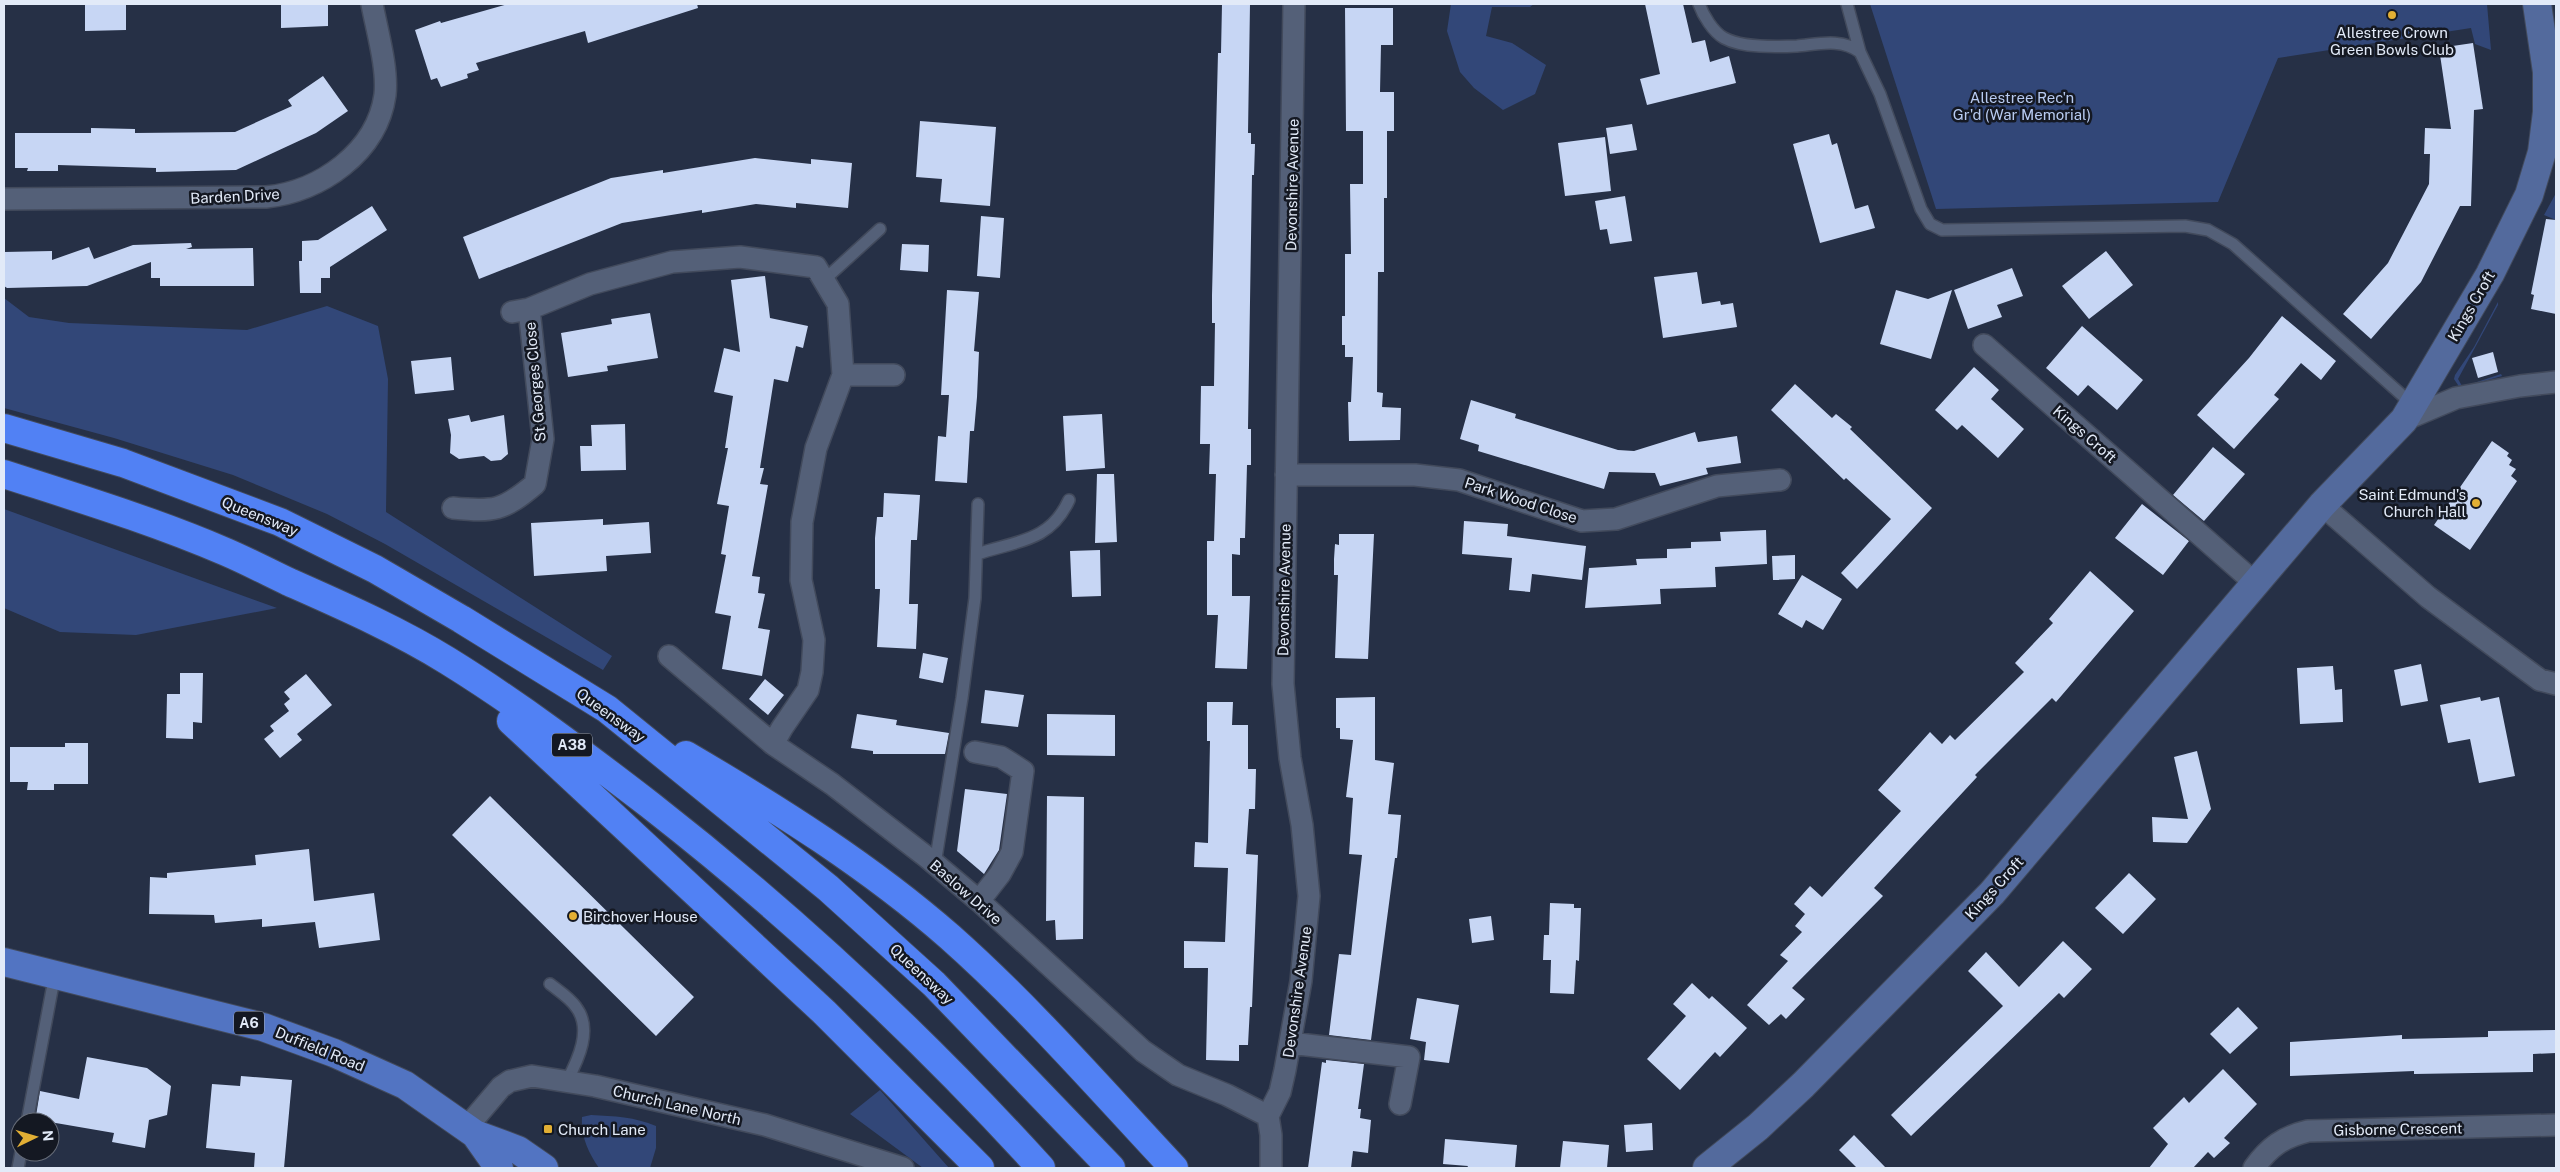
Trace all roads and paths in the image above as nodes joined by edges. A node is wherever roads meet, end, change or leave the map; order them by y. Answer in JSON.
{"nodes":[{"id":1,"x":372,"y":4,"type":"edge"},
{"id":2,"x":1294,"y":4,"type":"edge"},
{"id":3,"x":1699,"y":4,"type":"edge"},
{"id":4,"x":1847,"y":4,"type":"edge"},
{"id":5,"x":2537,"y":4,"type":"edge"},
{"id":6,"x":1860,"y":52,"type":"junction"},
{"id":7,"x":2546,"y":72,"type":"junction"},
{"id":8,"x":2556,"y":106,"type":"edge"},
{"id":9,"x":4,"y":199,"type":"edge"},
{"id":10,"x":880,"y":230,"type":"dead end"},
{"id":11,"x":824,"y":280,"type":"junction"},
{"id":12,"x":1984,"y":345,"type":"dead end"},
{"id":13,"x":843,"y":375,"type":"junction"},
{"id":14,"x":894,"y":375,"type":"dead end"},
{"id":15,"x":2556,"y":382,"type":"edge"},
{"id":16,"x":2409,"y":413,"type":"junction"},
{"id":17,"x":4,"y":428,"type":"edge"},
{"id":18,"x":4,"y":474,"type":"edge"},
{"id":19,"x":1286,"y":475,"type":"junction"},
{"id":20,"x":1780,"y":480,"type":"dead end"},
{"id":21,"x":1069,"y":500,"type":"dead end"},
{"id":22,"x":978,"y":504,"type":"dead end"},
{"id":23,"x":2322,"y":505,"type":"junction"},
{"id":24,"x":452,"y":508,"type":"dead end"},
{"id":25,"x":977,"y":554,"type":"junction"},
{"id":26,"x":2255,"y":583,"type":"junction"},
{"id":27,"x":669,"y":656,"type":"dead end"},
{"id":28,"x":448,"y":661,"type":"junction"},
{"id":29,"x":2556,"y":684,"type":"edge"},
{"id":30,"x":607,"y":709,"type":"junction"},
{"id":31,"x":774,"y":744,"type":"junction"},
{"id":32,"x":976,"y":752,"type":"dead end"},
{"id":33,"x":935,"y":864,"type":"junction"},
{"id":34,"x":979,"y":901,"type":"junction"},
{"id":35,"x":4,"y":962,"type":"edge"},
{"id":36,"x":55,"y":974,"type":"junction"},
{"id":37,"x":550,"y":984,"type":"dead end"},
{"id":38,"x":1290,"y":1043,"type":"junction"},
{"id":39,"x":567,"y":1081,"type":"junction"},
{"id":40,"x":1400,"y":1104,"type":"dead end"},
{"id":41,"x":29,"y":1112,"type":"edge"},
{"id":42,"x":1268,"y":1116,"type":"junction"},
{"id":43,"x":2556,"y":1125,"type":"edge"},
{"id":44,"x":471,"y":1130,"type":"junction"},
{"id":45,"x":498,"y":1168,"type":"edge"},
{"id":46,"x":544,"y":1168,"type":"edge"},
{"id":47,"x":903,"y":1168,"type":"edge"},
{"id":48,"x":980,"y":1168,"type":"edge"},
{"id":49,"x":1041,"y":1168,"type":"edge"},
{"id":50,"x":1110,"y":1168,"type":"edge"},
{"id":51,"x":1174,"y":1168,"type":"edge"},
{"id":52,"x":1271,"y":1168,"type":"edge"},
{"id":53,"x":1707,"y":1168,"type":"edge"},
{"id":54,"x":2254,"y":1168,"type":"edge"}],
"edges":[{"from":1,"to":9,"type":"street","name":"Barden Drive"},
{"from":2,"to":19,"type":"street","name":"Devonshire Avenue"},
{"from":3,"to":6,"type":"lane"},
{"from":4,"to":6,"type":"lane"},
{"from":5,"to":7,"type":"street","name":"Kings Croft"},
{"from":6,"to":16,"type":"lane"},
{"from":7,"to":8,"type":"street"},
{"from":7,"to":16,"type":"street","name":"Kings Croft"},
{"from":10,"to":11,"type":"lane"},
{"from":11,"to":13,"type":"street","name":"St Georges Close"},
{"from":11,"to":24,"type":"street","name":"St Georges Close"},
{"from":12,"to":26,"type":"street","name":"Kings Croft"},
{"from":13,"to":14,"type":"street"},
{"from":13,"to":31,"type":"street","name":"St Georges Close"},
{"from":15,"to":16,"type":"street"},
{"from":16,"to":23,"type":"street","name":"Kings Croft"},
{"from":17,"to":30,"type":"highway","name":"Queensway"},
{"from":18,"to":28,"type":"highway","number":"A38"},
{"from":19,"to":20,"type":"street","name":"Park Wood Close"},
{"from":19,"to":38,"type":"street","name":"Devonshire Avenue"},
{"from":21,"to":25,"type":"lane"},
{"from":22,"to":25,"type":"lane"},
{"from":23,"to":26,"type":"street","name":"Kings Croft"},
{"from":23,"to":29,"type":"street"},
{"from":25,"to":33,"type":"lane"},
{"from":26,"to":53,"type":"street","name":"Kings Croft"},
{"from":27,"to":31,"type":"street","name":"Baslow Drive"},
{"from":28,"to":48,"type":"highway"},
{"from":28,"to":49,"type":"highway","number":"A38"},
{"from":30,"to":50,"type":"highway","name":"Queensway"},
{"from":30,"to":51,"type":"highway"},
{"from":31,"to":33,"type":"street","name":"Baslow Drive"},
{"from":32,"to":34,"type":"street"},
{"from":33,"to":34,"type":"street","name":"Baslow Drive"},
{"from":34,"to":42,"type":"street","name":"Baslow Drive"},
{"from":35,"to":36,"type":"main road","name":"Duffield Road","number":"A6"},
{"from":36,"to":41,"type":"lane"},
{"from":36,"to":44,"type":"main road","name":"Duffield Road","number":"A6"},
{"from":37,"to":39,"type":"lane"},
{"from":38,"to":40,"type":"street"},
{"from":38,"to":42,"type":"street","name":"Devonshire Avenue"},
{"from":39,"to":44,"type":"street","name":"Church Lane North"},
{"from":39,"to":47,"type":"street","name":"Church Lane North"},
{"from":42,"to":52,"type":"street"},
{"from":43,"to":54,"type":"street","name":"Gisborne Crescent"},
{"from":44,"to":45,"type":"main road","name":"Duffield Road","number":"A6"},
{"from":44,"to":46,"type":"main road","name":"Duffield Road","number":"A6"}]}
